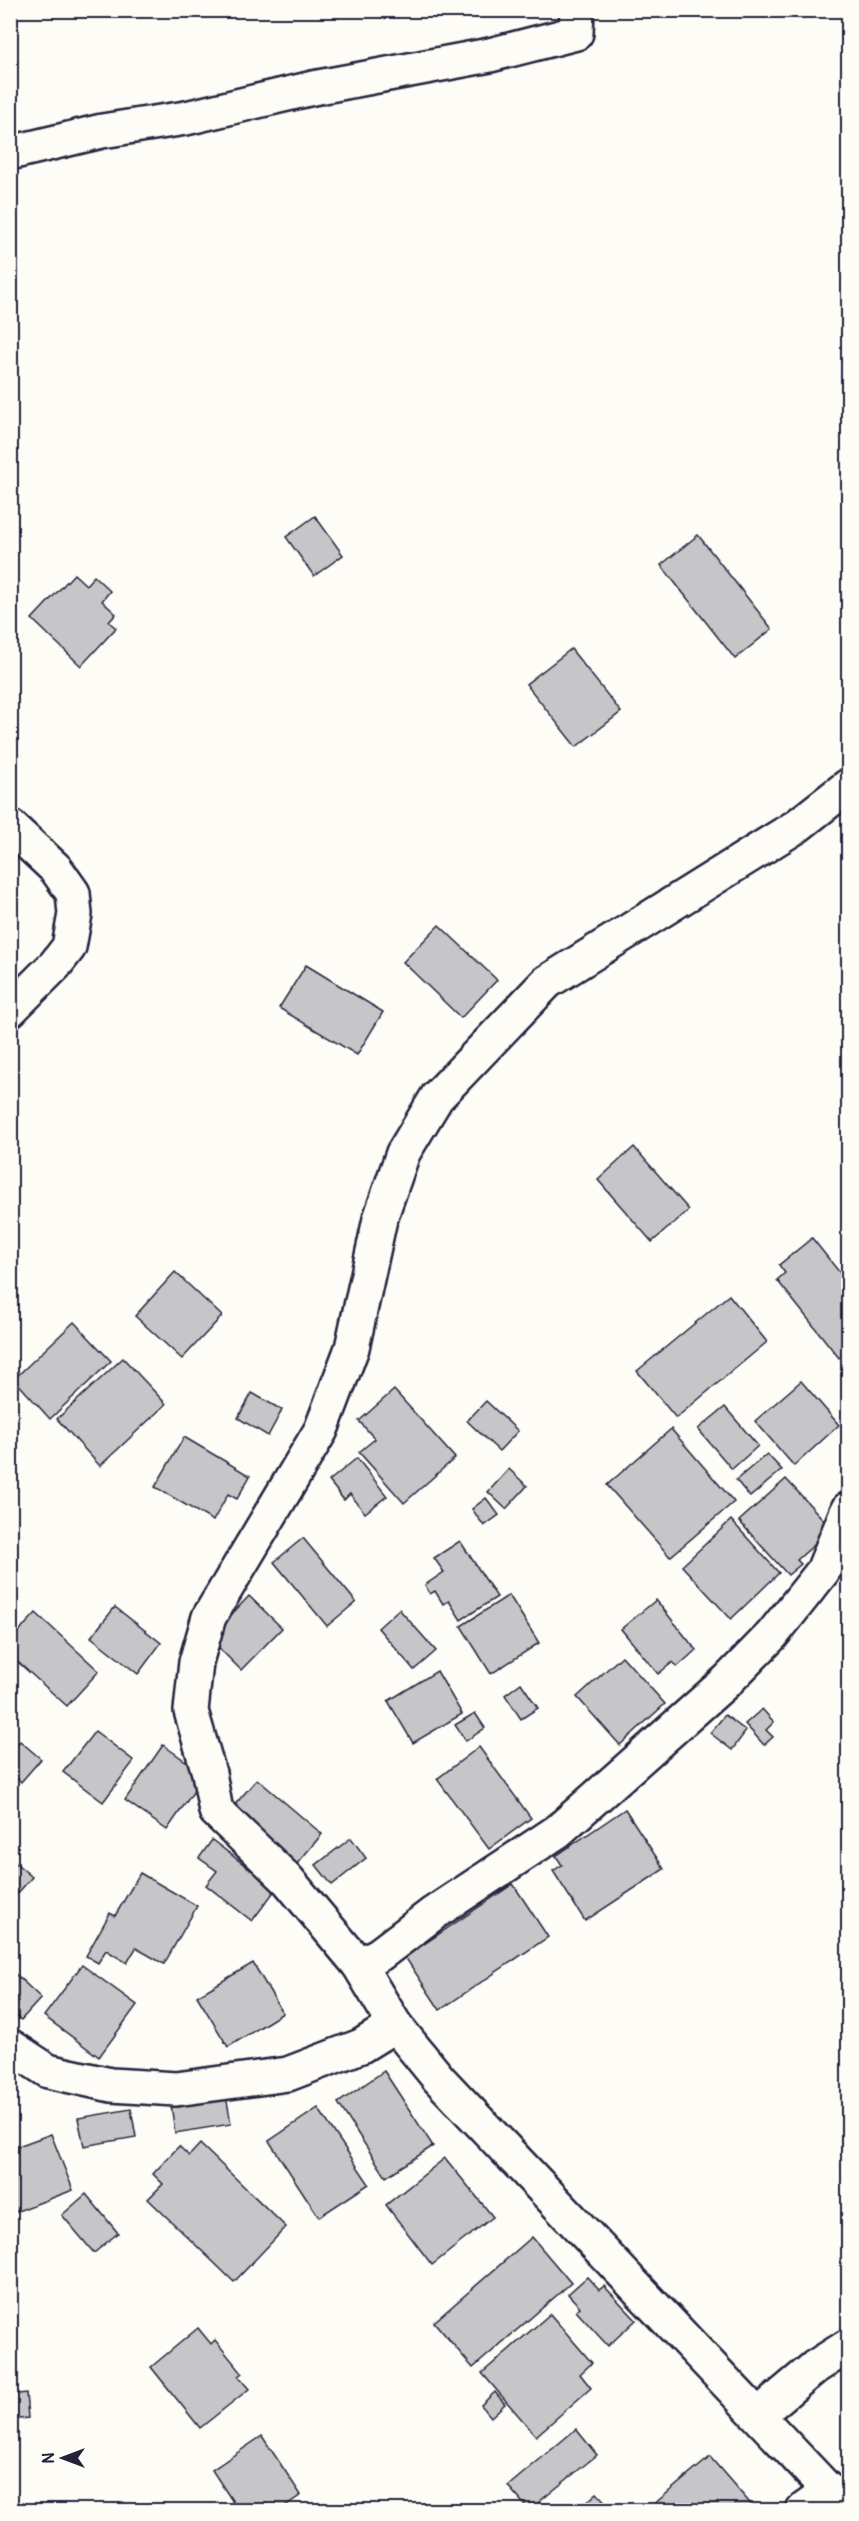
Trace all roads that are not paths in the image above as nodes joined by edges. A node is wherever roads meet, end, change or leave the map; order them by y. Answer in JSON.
{"nodes":[{"id":1,"x":577,"y":10,"type":"edge"},
{"id":2,"x":10,"y":153,"type":"edge"},
{"id":3,"x":849,"y":786,"type":"edge"},
{"id":4,"x":10,"y":826,"type":"edge"},
{"id":5,"x":10,"y":1010,"type":"edge"},
{"id":6,"x":849,"y":1509,"type":"edge"},
{"id":7,"x":359,"y":1965,"type":"junction"},
{"id":8,"x":395,"y":2025,"type":"junction"},
{"id":9,"x":10,"y":2046,"type":"edge"},
{"id":10,"x":849,"y":2346,"type":"edge"},
{"id":11,"x":758,"y":2415,"type":"junction"},
{"id":12,"x":838,"y":2501,"type":"edge"},
{"id":13,"x":803,"y":2511,"type":"edge"}],
"edges":[{"from":1,"to":2,"type":"street"},
{"from":3,"to":7,"type":"street"},
{"from":4,"to":5,"type":"street"},
{"from":6,"to":7,"type":"street"},
{"from":7,"to":8,"type":"street"},
{"from":8,"to":9,"type":"street"},
{"from":8,"to":11,"type":"street"},
{"from":10,"to":11,"type":"street"},
{"from":11,"to":12,"type":"street"},
{"from":12,"to":13,"type":"street"}]}
